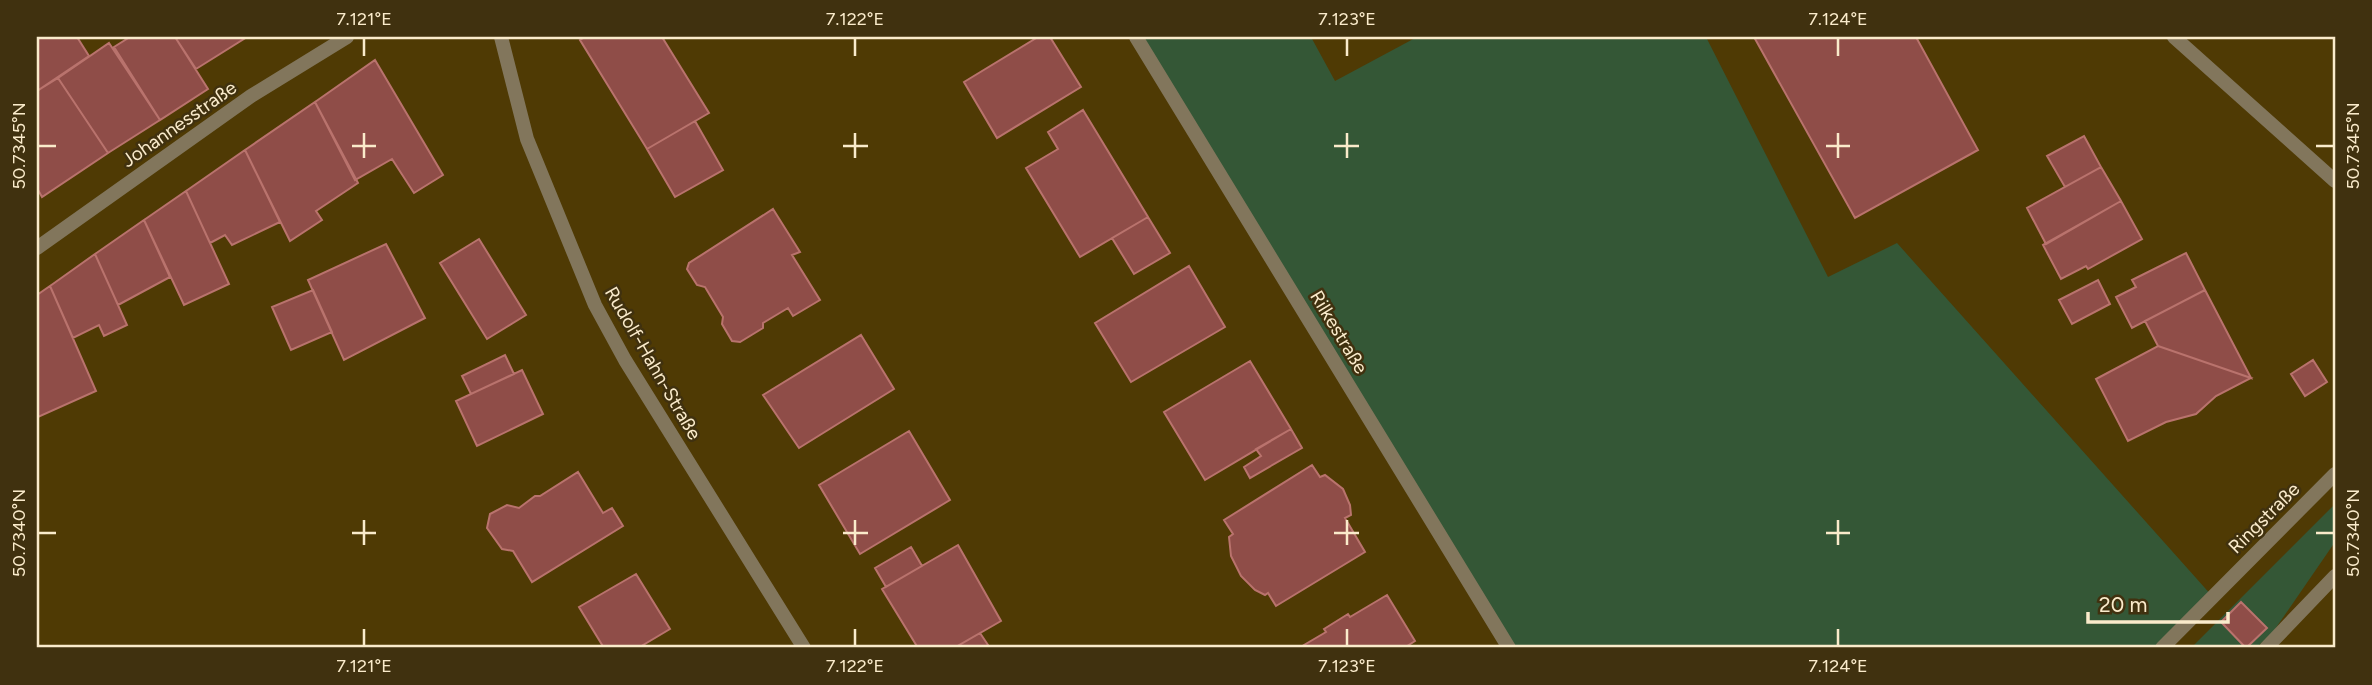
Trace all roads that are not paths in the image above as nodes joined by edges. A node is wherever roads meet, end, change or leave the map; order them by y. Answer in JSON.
{"nodes":[{"id":1,"x":347,"y":37,"type":"edge"},
{"id":2,"x":501,"y":37,"type":"edge"},
{"id":3,"x":1136,"y":37,"type":"edge"},
{"id":4,"x":2174,"y":37,"type":"edge"},
{"id":5,"x":2335,"y":181,"type":"edge"},
{"id":6,"x":37,"y":248,"type":"edge"},
{"id":7,"x":2335,"y":474,"type":"edge"},
{"id":8,"x":2335,"y":576,"type":"edge"},
{"id":9,"x":804,"y":648,"type":"edge"},
{"id":10,"x":1509,"y":648,"type":"edge"},
{"id":11,"x":2162,"y":648,"type":"edge"},
{"id":12,"x":2266,"y":648,"type":"edge"}],
"edges":[{"from":1,"to":6,"type":"street","name":"Johannesstraße"},
{"from":2,"to":9,"type":"street","name":"Rudolf-Hahn-Straße"},
{"from":3,"to":10,"type":"street","name":"Rilkestraße"},
{"from":4,"to":5,"type":"street"},
{"from":7,"to":11,"type":"street","name":"Ringstraße"},
{"from":8,"to":12,"type":"street"}]}
